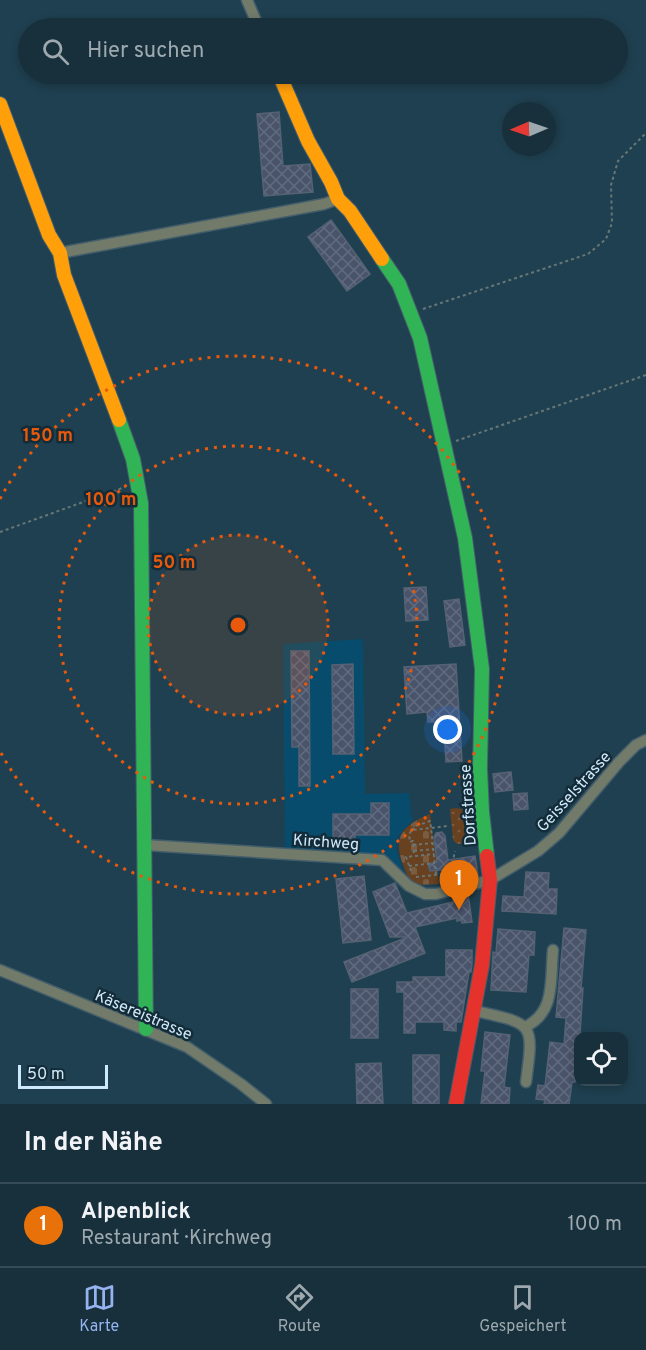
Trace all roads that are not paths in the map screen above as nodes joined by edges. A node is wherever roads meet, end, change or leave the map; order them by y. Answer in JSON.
{"nodes":[{"id":1,"x":247,"y":0,"type":"edge"},
{"id":2,"x":255,"y":18,"type":"edge"},
{"id":3,"x":283,"y":84,"type":"edge"},
{"id":4,"x":0,"y":104,"type":"edge"},
{"id":5,"x":338,"y":199,"type":"junction"},
{"id":6,"x":60,"y":253,"type":"junction"},
{"id":7,"x":646,"y":740,"type":"edge"},
{"id":8,"x":145,"y":844,"type":"junction"},
{"id":9,"x":490,"y":880,"type":"junction"},
{"id":10,"x":553,"y":950,"type":"dead end"},
{"id":11,"x":0,"y":970,"type":"edge"},
{"id":12,"x":475,"y":1011,"type":"junction"},
{"id":13,"x":525,"y":1027,"type":"junction"},
{"id":14,"x":146,"y":1029,"type":"junction"},
{"id":15,"x":526,"y":1082,"type":"dead end"},
{"id":16,"x":266,"y":1104,"type":"edge"},
{"id":17,"x":456,"y":1104,"type":"edge"}],
"edges":[{"from":1,"to":2,"type":"street"},
{"from":3,"to":5,"type":"street","name":"Dorfstrasse"},
{"from":4,"to":6,"type":"street"},
{"from":5,"to":6,"type":"street"},
{"from":5,"to":9,"type":"street","name":"Dorfstrasse"},
{"from":6,"to":8,"type":"street"},
{"from":7,"to":9,"type":"street","name":"Geisselstrasse"},
{"from":8,"to":9,"type":"street","name":"Kirchweg"},
{"from":8,"to":14,"type":"street"},
{"from":9,"to":12,"type":"street","name":"Dorfstrasse"},
{"from":10,"to":13,"type":"street"},
{"from":11,"to":14,"type":"street","name":"Käsereistrasse"},
{"from":12,"to":13,"type":"street"},
{"from":12,"to":17,"type":"street","name":"Dorfstrasse"},
{"from":13,"to":15,"type":"street"},
{"from":14,"to":16,"type":"street","name":"Käsereistrasse"}]}
